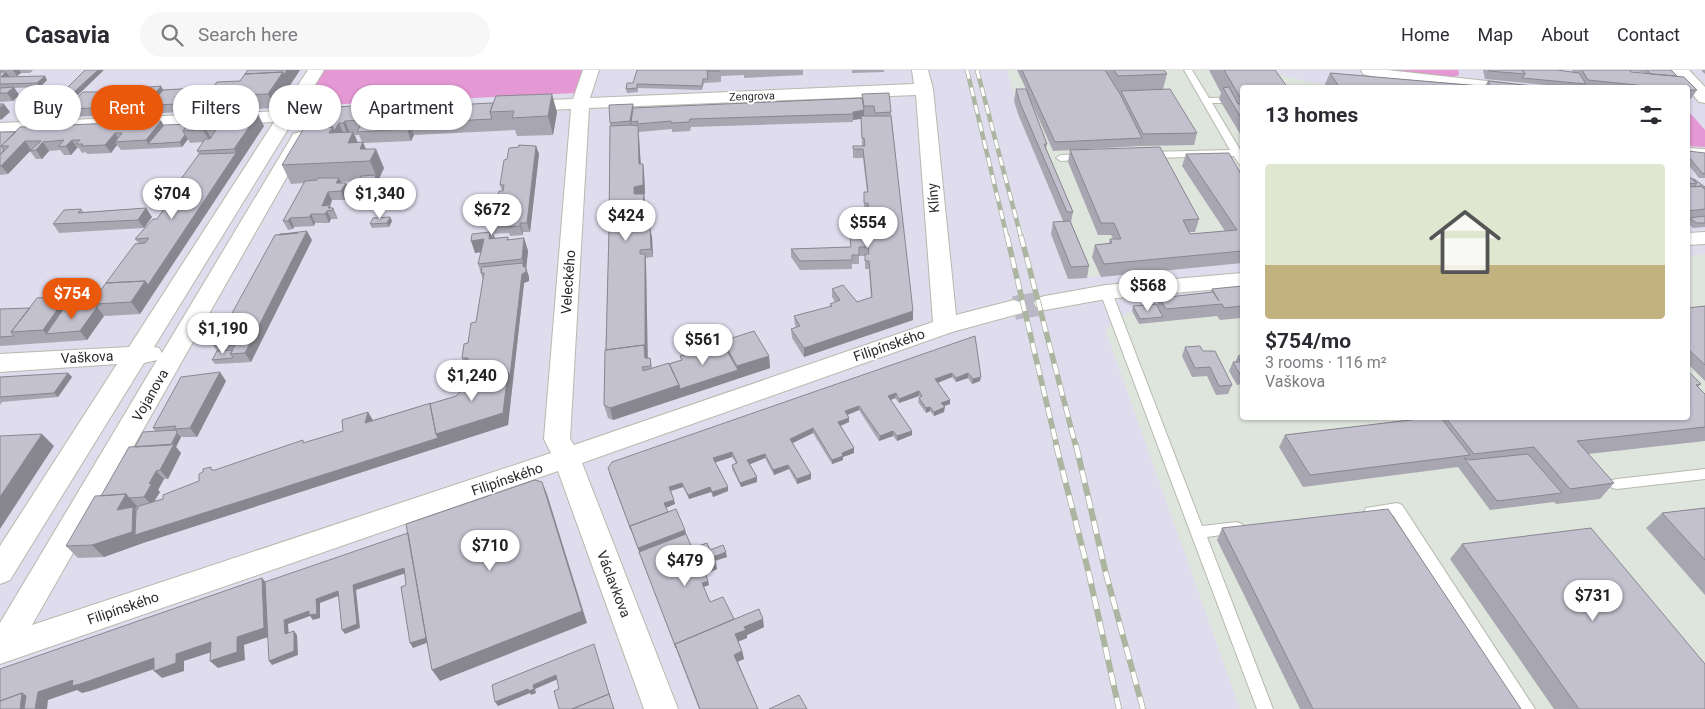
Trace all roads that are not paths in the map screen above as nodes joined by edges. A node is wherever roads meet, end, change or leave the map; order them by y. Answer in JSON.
{"nodes":[{"id":1,"x":316,"y":70,"type":"edge"},
{"id":2,"x":591,"y":70,"type":"edge"},
{"id":3,"x":1188,"y":70,"type":"edge"},
{"id":4,"x":1369,"y":70,"type":"edge"},
{"id":5,"x":1680,"y":70,"type":"edge"},
{"id":6,"x":1467,"y":77,"type":"edge"},
{"id":7,"x":922,"y":80,"type":"edge"},
{"id":8,"x":306,"y":85,"type":"edge"},
{"id":9,"x":1495,"y":85,"type":"edge"},
{"id":10,"x":1705,"y":98,"type":"edge"},
{"id":11,"x":1240,"y":100,"type":"edge"},
{"id":12,"x":1206,"y":101,"type":"junction"},
{"id":13,"x":580,"y":103,"type":"junction"},
{"id":14,"x":1690,"y":104,"type":"edge"},
{"id":15,"x":1705,"y":106,"type":"edge"},
{"id":16,"x":501,"y":107,"type":"edge"},
{"id":17,"x":269,"y":117,"type":"edge"},
{"id":18,"x":0,"y":128,"type":"edge"},
{"id":19,"x":277,"y":130,"type":"edge"},
{"id":20,"x":305,"y":130,"type":"edge"},
{"id":21,"x":1690,"y":152,"type":"edge"},
{"id":22,"x":1705,"y":152,"type":"edge"},
{"id":23,"x":1139,"y":156,"type":"edge"},
{"id":24,"x":1100,"y":157,"type":"edge"},
{"id":25,"x":1240,"y":157,"type":"edge"},
{"id":26,"x":1061,"y":158,"type":"dead end"},
{"id":27,"x":1705,"y":238,"type":"edge"},
{"id":28,"x":1690,"y":239,"type":"edge"},
{"id":29,"x":1240,"y":280,"type":"edge"},
{"id":30,"x":1106,"y":292,"type":"junction"},
{"id":31,"x":1045,"y":303,"type":"tunnel mouth"},
{"id":32,"x":1014,"y":308,"type":"tunnel mouth"},
{"id":33,"x":945,"y":326,"type":"junction"},
{"id":34,"x":175,"y":353,"type":"junction"},
{"id":35,"x":136,"y":355,"type":"junction"},
{"id":36,"x":0,"y":362,"type":"edge"},
{"id":37,"x":567,"y":458,"type":"junction"},
{"id":38,"x":1705,"y":474,"type":"edge"},
{"id":39,"x":1617,"y":484,"type":"dead end"},
{"id":40,"x":1359,"y":513,"type":"edge"},
{"id":41,"x":1254,"y":526,"type":"edge"},
{"id":42,"x":1198,"y":532,"type":"junction"},
{"id":43,"x":0,"y":571,"type":"edge"},
{"id":44,"x":1,"y":650,"type":"edge"},
{"id":45,"x":661,"y":709,"type":"edge"},
{"id":46,"x":1265,"y":709,"type":"edge"},
{"id":47,"x":1528,"y":709,"type":"edge"}],
"edges":[{"from":1,"to":8,"type":"street"},
{"from":2,"to":13,"type":"street","name":"Veleckého"},
{"from":3,"to":12,"type":"lane"},
{"from":4,"to":6,"type":"street"},
{"from":5,"to":10,"type":"street"},
{"from":6,"to":9,"type":"street"},
{"from":7,"to":13,"type":"street","name":"Zengrova"},
{"from":7,"to":33,"type":"street","name":"Klíny"},
{"from":11,"to":12,"type":"lane"},
{"from":12,"to":25,"type":"lane"},
{"from":13,"to":16,"type":"street","name":"Zengrova"},
{"from":13,"to":37,"type":"street","name":"Veleckého"},
{"from":14,"to":15,"type":"street"},
{"from":17,"to":18,"type":"street"},
{"from":19,"to":35,"type":"street"},
{"from":20,"to":34,"type":"street","name":"Vojanova"},
{"from":21,"to":22,"type":"lane"},
{"from":23,"to":25,"type":"lane"},
{"from":24,"to":26,"type":"lane"},
{"from":27,"to":28,"type":"street"},
{"from":29,"to":30,"type":"street"},
{"from":30,"to":31,"type":"street"},
{"from":30,"to":42,"type":"lane"},
{"from":32,"to":33,"type":"street","name":"Filipínského"},
{"from":33,"to":37,"type":"street","name":"Filipínského"},
{"from":34,"to":35,"type":"street","name":"Vaškova"},
{"from":34,"to":44,"type":"street","name":"Vojanova"},
{"from":35,"to":36,"type":"street","name":"Vaškova"},
{"from":35,"to":43,"type":"street"},
{"from":37,"to":44,"type":"street","name":"Filipínského"},
{"from":37,"to":45,"type":"street","name":"Václavkova"},
{"from":38,"to":39,"type":"lane"},
{"from":40,"to":47,"type":"lane"},
{"from":41,"to":42,"type":"lane"},
{"from":42,"to":46,"type":"lane"}]}
